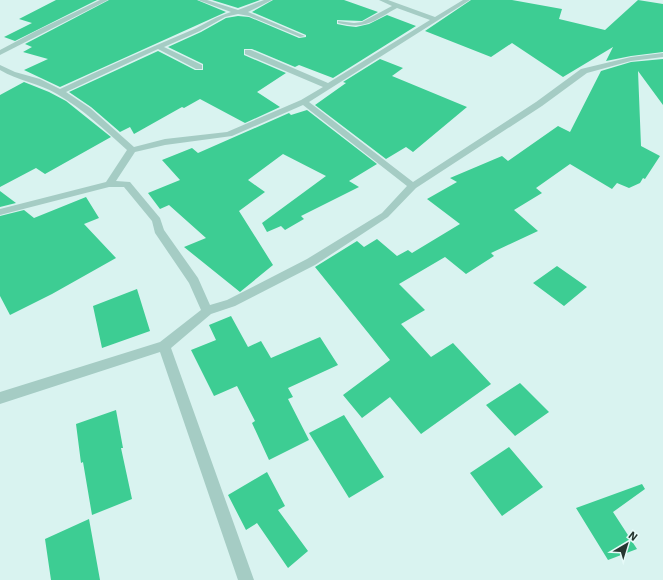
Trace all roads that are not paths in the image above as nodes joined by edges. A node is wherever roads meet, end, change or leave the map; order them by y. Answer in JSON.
{"nodes":[{"id":1,"x":105,"y":0,"type":"edge"},
{"id":2,"x":202,"y":0,"type":"edge"},
{"id":3,"x":269,"y":0,"type":"edge"},
{"id":4,"x":382,"y":0,"type":"edge"},
{"id":5,"x":467,"y":0,"type":"edge"},
{"id":6,"x":396,"y":6,"type":"junction"},
{"id":7,"x":237,"y":12,"type":"junction"},
{"id":8,"x":436,"y":20,"type":"junction"},
{"id":9,"x":340,"y":22,"type":"dead end"},
{"id":10,"x":302,"y":36,"type":"dead end"},
{"id":11,"x":158,"y":46,"type":"junction"},
{"id":12,"x":248,"y":52,"type":"dead end"},
{"id":13,"x":0,"y":53,"type":"edge"},
{"id":14,"x":663,"y":56,"type":"edge"},
{"id":15,"x":200,"y":67,"type":"dead end"},
{"id":16,"x":0,"y":68,"type":"edge"},
{"id":17,"x":328,"y":86,"type":"junction"},
{"id":18,"x":60,"y":92,"type":"junction"},
{"id":19,"x":304,"y":102,"type":"junction"},
{"id":20,"x":132,"y":150,"type":"junction"},
{"id":21,"x":110,"y":184,"type":"junction"},
{"id":22,"x":413,"y":186,"type":"junction"},
{"id":23,"x":0,"y":212,"type":"edge"},
{"id":24,"x":207,"y":311,"type":"junction"},
{"id":25,"x":164,"y":346,"type":"junction"},
{"id":26,"x":0,"y":398,"type":"edge"},
{"id":27,"x":246,"y":580,"type":"edge"}],
"edges":[{"from":1,"to":13,"type":"street"},
{"from":2,"to":7,"type":"street"},
{"from":3,"to":7,"type":"street"},
{"from":4,"to":6,"type":"street"},
{"from":5,"to":8,"type":"street"},
{"from":6,"to":8,"type":"street"},
{"from":6,"to":9,"type":"street"},
{"from":7,"to":10,"type":"street"},
{"from":7,"to":11,"type":"street"},
{"from":8,"to":17,"type":"street"},
{"from":11,"to":15,"type":"street"},
{"from":11,"to":18,"type":"street"},
{"from":12,"to":17,"type":"street"},
{"from":14,"to":22,"type":"street"},
{"from":16,"to":18,"type":"street"},
{"from":17,"to":19,"type":"street"},
{"from":18,"to":20,"type":"street"},
{"from":19,"to":20,"type":"street"},
{"from":19,"to":22,"type":"street"},
{"from":20,"to":21,"type":"street"},
{"from":21,"to":23,"type":"street"},
{"from":21,"to":24,"type":"street"},
{"from":22,"to":24,"type":"street"},
{"from":24,"to":25,"type":"street"},
{"from":25,"to":26,"type":"street"},
{"from":25,"to":27,"type":"street"}]}
